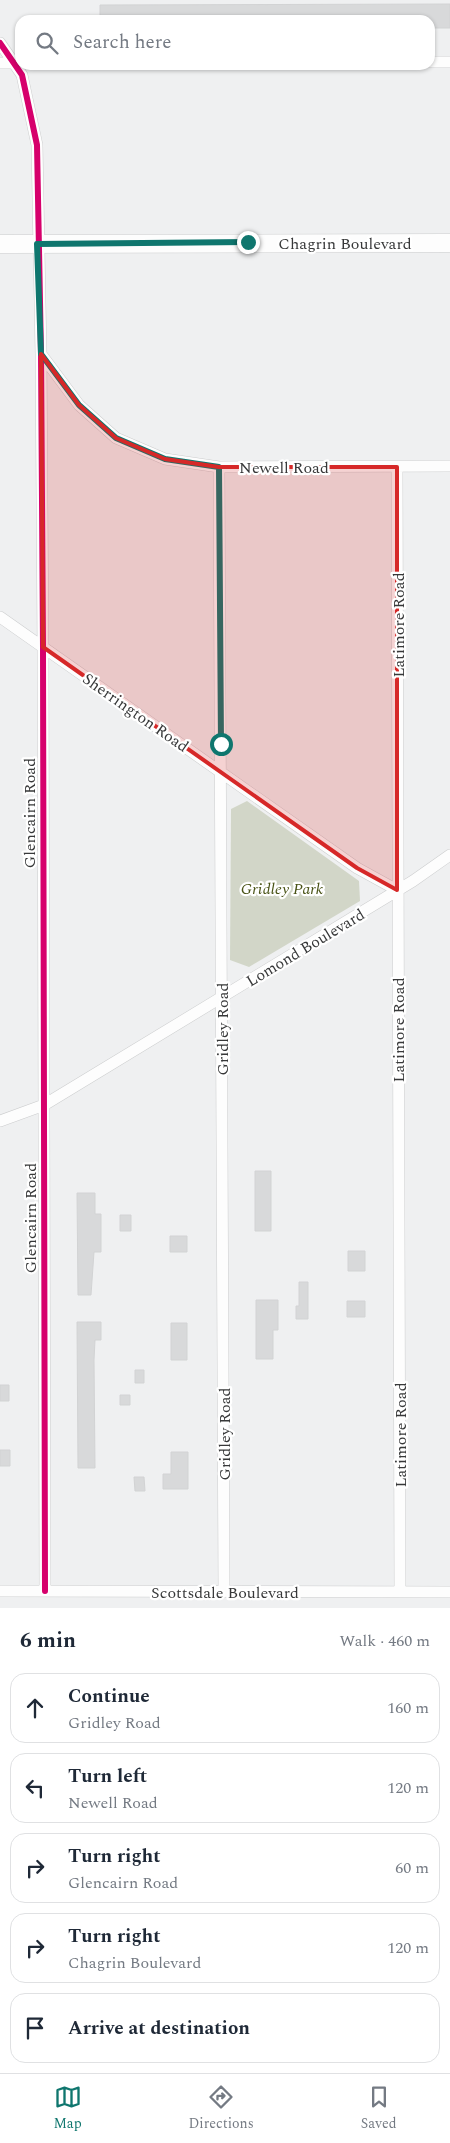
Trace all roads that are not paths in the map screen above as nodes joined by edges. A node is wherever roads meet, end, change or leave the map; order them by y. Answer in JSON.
{"nodes":[{"id":1,"x":0,"y":43,"type":"edge"},
{"id":2,"x":15,"y":60,"type":"edge"},
{"id":3,"x":435,"y":62,"type":"edge"},
{"id":4,"x":450,"y":62,"type":"edge"},
{"id":5,"x":0,"y":63,"type":"edge"},
{"id":6,"x":15,"y":63,"type":"edge"},
{"id":7,"x":21,"y":70,"type":"edge"},
{"id":8,"x":450,"y":243,"type":"edge"},
{"id":9,"x":0,"y":244,"type":"edge"},
{"id":10,"x":37,"y":244,"type":"junction"},
{"id":11,"x":41,"y":354,"type":"junction"},
{"id":12,"x":450,"y":466,"type":"edge"},
{"id":13,"x":219,"y":467,"type":"junction"},
{"id":14,"x":397,"y":467,"type":"junction"},
{"id":15,"x":0,"y":617,"type":"edge"},
{"id":16,"x":43,"y":647,"type":"junction"},
{"id":17,"x":221,"y":772,"type":"junction"},
{"id":18,"x":450,"y":856,"type":"edge"},
{"id":19,"x":397,"y":890,"type":"junction"},
{"id":20,"x":222,"y":997,"type":"junction"},
{"id":21,"x":44,"y":1105,"type":"junction"},
{"id":22,"x":0,"y":1121,"type":"edge"},
{"id":23,"x":0,"y":1591,"type":"edge"},
{"id":24,"x":45,"y":1591,"type":"junction"},
{"id":25,"x":224,"y":1592,"type":"junction"},
{"id":26,"x":400,"y":1592,"type":"junction"},
{"id":27,"x":450,"y":1592,"type":"edge"}],
"edges":[{"from":1,"to":2,"type":"street","name":"Glencairn Road"},
{"from":3,"to":4,"type":"street"},
{"from":5,"to":6,"type":"street"},
{"from":7,"to":10,"type":"street","name":"Glencairn Road"},
{"from":8,"to":10,"type":"main road","name":"Chagrin Boulevard"},
{"from":9,"to":10,"type":"main road","name":"Chagrin Boulevard"},
{"from":10,"to":11,"type":"street","name":"Glencairn Road"},
{"from":11,"to":13,"type":"street","name":"Newell Road"},
{"from":11,"to":16,"type":"street","name":"Glencairn Road"},
{"from":12,"to":14,"type":"street","name":"Newell Road"},
{"from":13,"to":14,"type":"street","name":"Newell Road"},
{"from":13,"to":17,"type":"street","name":"Gridley Road"},
{"from":14,"to":19,"type":"street","name":"Latimore Road"},
{"from":15,"to":16,"type":"street","name":"Sherrington Road"},
{"from":16,"to":17,"type":"street","name":"Sherrington Road"},
{"from":16,"to":21,"type":"street","name":"Glencairn Road"},
{"from":17,"to":19,"type":"street","name":"Sherrington Road"},
{"from":17,"to":20,"type":"street","name":"Gridley Road"},
{"from":18,"to":19,"type":"street","name":"Lomond Boulevard"},
{"from":19,"to":20,"type":"street","name":"Lomond Boulevard"},
{"from":19,"to":26,"type":"street","name":"Latimore Road"},
{"from":20,"to":21,"type":"street","name":"Lomond Boulevard"},
{"from":20,"to":25,"type":"street","name":"Gridley Road"},
{"from":21,"to":22,"type":"street","name":"Lomond Boulevard"},
{"from":21,"to":24,"type":"street","name":"Glencairn Road"},
{"from":23,"to":24,"type":"street","name":"Scottsdale Boulevard"},
{"from":24,"to":25,"type":"street","name":"Scottsdale Boulevard"},
{"from":25,"to":26,"type":"street","name":"Scottsdale Boulevard"},
{"from":26,"to":27,"type":"street","name":"Scottsdale Boulevard"}]}
